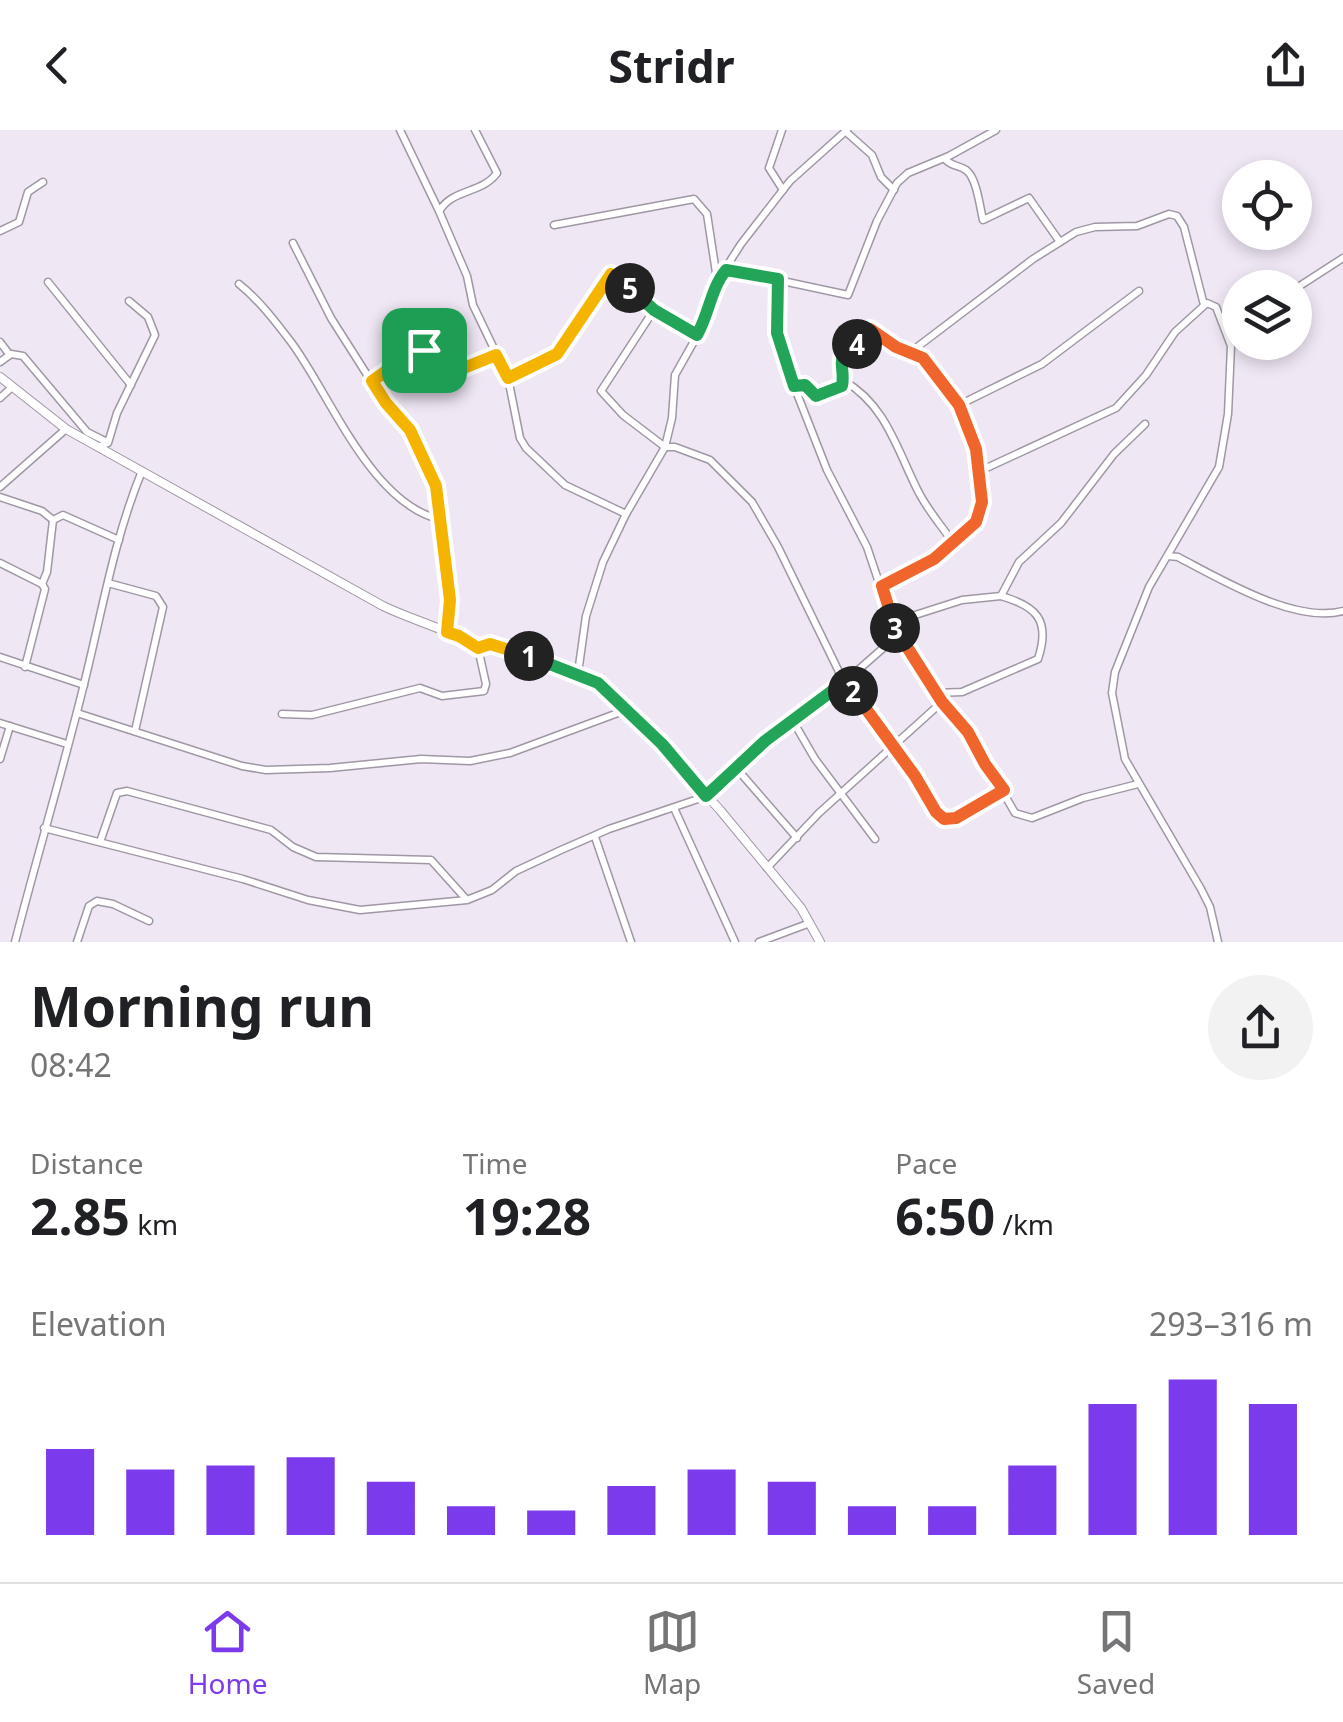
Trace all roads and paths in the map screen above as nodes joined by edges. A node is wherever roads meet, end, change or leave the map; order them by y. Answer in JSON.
{"nodes":[{"id":1,"x":400,"y":130,"type":"edge"},
{"id":2,"x":475,"y":130,"type":"edge"},
{"id":3,"x":782,"y":130,"type":"edge"},
{"id":4,"x":996,"y":130,"type":"edge"},
{"id":5,"x":846,"y":131,"type":"edge"},
{"id":6,"x":944,"y":158,"type":"junction"},
{"id":7,"x":43,"y":182,"type":"dead end"},
{"id":8,"x":782,"y":190,"type":"junction"},
{"id":9,"x":894,"y":190,"type":"junction"},
{"id":10,"x":439,"y":211,"type":"junction"},
{"id":11,"x":554,"y":224,"type":"dead end"},
{"id":12,"x":0,"y":232,"type":"edge"},
{"id":13,"x":1060,"y":242,"type":"junction"},
{"id":14,"x":294,"y":243,"type":"dead end"},
{"id":15,"x":1343,"y":258,"type":"edge"},
{"id":16,"x":726,"y":270,"type":"junction"},
{"id":17,"x":1312,"y":278,"type":"edge"},
{"id":18,"x":778,"y":279,"type":"junction"},
{"id":19,"x":718,"y":280,"type":"junction"},
{"id":20,"x":48,"y":282,"type":"dead end"},
{"id":21,"x":240,"y":284,"type":"dead end"},
{"id":22,"x":1139,"y":292,"type":"dead end"},
{"id":23,"x":129,"y":301,"type":"dead end"},
{"id":24,"x":1204,"y":306,"type":"junction"},
{"id":25,"x":654,"y":310,"type":"junction"},
{"id":26,"x":1222,"y":323,"type":"edge"},
{"id":27,"x":697,"y":335,"type":"junction"},
{"id":28,"x":0,"y":342,"type":"edge"},
{"id":29,"x":912,"y":351,"type":"junction"},
{"id":30,"x":9,"y":354,"type":"junction"},
{"id":31,"x":496,"y":355,"type":"junction"},
{"id":32,"x":1230,"y":360,"type":"edge"},
{"id":33,"x":0,"y":362,"type":"edge"},
{"id":34,"x":0,"y":377,"type":"edge"},
{"id":35,"x":508,"y":378,"type":"junction"},
{"id":36,"x":844,"y":380,"type":"junction"},
{"id":37,"x":372,"y":381,"type":"junction"},
{"id":38,"x":131,"y":385,"type":"junction"},
{"id":39,"x":794,"y":386,"type":"junction"},
{"id":40,"x":11,"y":388,"type":"junction"},
{"id":41,"x":0,"y":398,"type":"edge"},
{"id":42,"x":959,"y":405,"type":"junction"},
{"id":43,"x":1145,"y":424,"type":"dead end"},
{"id":44,"x":66,"y":428,"type":"junction"},
{"id":45,"x":104,"y":445,"type":"junction"},
{"id":46,"x":664,"y":447,"type":"junction"},
{"id":47,"x":142,"y":470,"type":"junction"},
{"id":48,"x":980,"y":471,"type":"junction"},
{"id":49,"x":0,"y":487,"type":"edge"},
{"id":50,"x":0,"y":496,"type":"edge"},
{"id":51,"x":626,"y":514,"type":"junction"},
{"id":52,"x":53,"y":520,"type":"junction"},
{"id":53,"x":442,"y":520,"type":"junction"},
{"id":54,"x":120,"y":540,"type":"junction"},
{"id":55,"x":952,"y":541,"type":"junction"},
{"id":56,"x":1167,"y":556,"type":"junction"},
{"id":57,"x":0,"y":562,"type":"edge"},
{"id":58,"x":108,"y":583,"type":"junction"},
{"id":59,"x":42,"y":584,"type":"junction"},
{"id":60,"x":882,"y":586,"type":"junction"},
{"id":61,"x":1000,"y":596,"type":"junction"},
{"id":62,"x":1343,"y":611,"type":"edge"},
{"id":63,"x":447,"y":632,"type":"junction"},
{"id":64,"x":897,"y":636,"type":"junction"},
{"id":65,"x":478,"y":648,"type":"junction"},
{"id":66,"x":0,"y":657,"type":"edge"},
{"id":67,"x":25,"y":667,"type":"junction"},
{"id":68,"x":578,"y":673,"type":"junction"},
{"id":69,"x":844,"y":682,"type":"junction"},
{"id":70,"x":84,"y":685,"type":"junction"},
{"id":71,"x":937,"y":693,"type":"junction"},
{"id":72,"x":942,"y":702,"type":"junction"},
{"id":73,"x":626,"y":710,"type":"junction"},
{"id":74,"x":76,"y":713,"type":"junction"},
{"id":75,"x":282,"y":714,"type":"dead end"},
{"id":76,"x":790,"y":722,"type":"junction"},
{"id":77,"x":0,"y":723,"type":"edge"},
{"id":78,"x":10,"y":726,"type":"junction"},
{"id":79,"x":135,"y":731,"type":"junction"},
{"id":80,"x":68,"y":744,"type":"junction"},
{"id":81,"x":892,"y":747,"type":"junction"},
{"id":82,"x":0,"y":759,"type":"edge"},
{"id":83,"x":737,"y":770,"type":"junction"},
{"id":84,"x":1138,"y":784,"type":"junction"},
{"id":85,"x":1004,"y":790,"type":"junction"},
{"id":86,"x":842,"y":793,"type":"junction"},
{"id":87,"x":706,"y":796,"type":"junction"},
{"id":88,"x":674,"y":808,"type":"junction"},
{"id":89,"x":44,"y":828,"type":"junction"},
{"id":90,"x":595,"y":837,"type":"junction"},
{"id":91,"x":797,"y":838,"type":"junction"},
{"id":92,"x":875,"y":840,"type":"dead end"},
{"id":93,"x":100,"y":842,"type":"junction"},
{"id":94,"x":767,"y":868,"type":"junction"},
{"id":95,"x":467,"y":900,"type":"junction"},
{"id":96,"x":149,"y":922,"type":"dead end"},
{"id":97,"x":810,"y":923,"type":"junction"},
{"id":98,"x":14,"y":942,"type":"edge"},
{"id":99,"x":77,"y":942,"type":"edge"},
{"id":100,"x":630,"y":942,"type":"edge"},
{"id":101,"x":735,"y":942,"type":"edge"},
{"id":102,"x":758,"y":942,"type":"edge"},
{"id":103,"x":820,"y":942,"type":"edge"},
{"id":104,"x":1218,"y":942,"type":"edge"}],
"edges":[{"from":1,"to":10,"type":"street"},
{"from":2,"to":10,"type":"street"},
{"from":3,"to":8,"type":"street"},
{"from":4,"to":6,"type":"street"},
{"from":5,"to":8,"type":"street"},
{"from":5,"to":9,"type":"street"},
{"from":6,"to":9,"type":"street"},
{"from":6,"to":13,"type":"street"},
{"from":7,"to":12,"type":"street"},
{"from":8,"to":16,"type":"street"},
{"from":9,"to":18,"type":"street"},
{"from":10,"to":31,"type":"street"},
{"from":11,"to":19,"type":"street"},
{"from":13,"to":24,"type":"street"},
{"from":13,"to":29,"type":"street"},
{"from":14,"to":37,"type":"street"},
{"from":15,"to":17,"type":"street"},
{"from":16,"to":18,"type":"street"},
{"from":16,"to":19,"type":"street"},
{"from":18,"to":39,"type":"street"},
{"from":19,"to":27,"type":"street"},
{"from":20,"to":38,"type":"street"},
{"from":21,"to":53,"type":"street"},
{"from":22,"to":42,"type":"street"},
{"from":23,"to":38,"type":"street"},
{"from":24,"to":26,"type":"street"},
{"from":24,"to":48,"type":"street"},
{"from":25,"to":27,"type":"street"},
{"from":25,"to":35,"type":"street"},
{"from":25,"to":46,"type":"street"},
{"from":27,"to":46,"type":"street"},
{"from":28,"to":30,"type":"street"},
{"from":29,"to":36,"type":"street"},
{"from":29,"to":42,"type":"street"},
{"from":30,"to":33,"type":"street"},
{"from":30,"to":45,"type":"street"},
{"from":31,"to":35,"type":"street"},
{"from":31,"to":37,"type":"street"},
{"from":32,"to":56,"type":"street"},
{"from":34,"to":40,"type":"street"},
{"from":35,"to":51,"type":"street"},
{"from":36,"to":39,"type":"street"},
{"from":36,"to":55,"type":"street"},
{"from":37,"to":53,"type":"street"},
{"from":38,"to":45,"type":"street"},
{"from":39,"to":60,"type":"street"},
{"from":40,"to":41,"type":"street"},
{"from":40,"to":44,"type":"street"},
{"from":42,"to":48,"type":"street"},
{"from":43,"to":61,"type":"street"},
{"from":44,"to":45,"type":"street"},
{"from":44,"to":49,"type":"street"},
{"from":45,"to":47,"type":"street"},
{"from":46,"to":51,"type":"street"},
{"from":46,"to":69,"type":"street"},
{"from":47,"to":54,"type":"street"},
{"from":47,"to":63,"type":"street"},
{"from":48,"to":55,"type":"street"},
{"from":50,"to":52,"type":"street"},
{"from":51,"to":68,"type":"street"},
{"from":52,"to":54,"type":"street"},
{"from":52,"to":59,"type":"street"},
{"from":53,"to":63,"type":"street"},
{"from":54,"to":58,"type":"street"},
{"from":55,"to":60,"type":"street"},
{"from":56,"to":62,"type":"street"},
{"from":56,"to":84,"type":"street"},
{"from":57,"to":59,"type":"street"},
{"from":58,"to":70,"type":"street"},
{"from":58,"to":79,"type":"street"},
{"from":59,"to":67,"type":"street"},
{"from":60,"to":64,"type":"street"},
{"from":61,"to":64,"type":"street"},
{"from":61,"to":71,"type":"street"},
{"from":63,"to":65,"type":"street"},
{"from":64,"to":69,"type":"street"},
{"from":64,"to":71,"type":"street"},
{"from":65,"to":68,"type":"street"},
{"from":65,"to":75,"type":"street"},
{"from":66,"to":67,"type":"street"},
{"from":67,"to":70,"type":"street"},
{"from":68,"to":73,"type":"street"},
{"from":69,"to":76,"type":"street"},
{"from":69,"to":81,"type":"street"},
{"from":70,"to":74,"type":"street"},
{"from":71,"to":72,"type":"street"},
{"from":72,"to":81,"type":"street"},
{"from":72,"to":85,"type":"street"},
{"from":73,"to":79,"type":"street"},
{"from":73,"to":87,"type":"street"},
{"from":74,"to":79,"type":"street"},
{"from":74,"to":80,"type":"street"},
{"from":76,"to":83,"type":"street"},
{"from":76,"to":86,"type":"street"},
{"from":77,"to":78,"type":"street"},
{"from":78,"to":80,"type":"street"},
{"from":78,"to":82,"type":"street"},
{"from":80,"to":89,"type":"street"},
{"from":81,"to":85,"type":"street"},
{"from":81,"to":86,"type":"street"},
{"from":83,"to":87,"type":"street"},
{"from":83,"to":91,"type":"street"},
{"from":84,"to":85,"type":"street"},
{"from":84,"to":104,"type":"street"},
{"from":86,"to":91,"type":"street"},
{"from":86,"to":92,"type":"street"},
{"from":87,"to":88,"type":"street"},
{"from":87,"to":94,"type":"street"},
{"from":88,"to":90,"type":"street"},
{"from":88,"to":101,"type":"street"},
{"from":89,"to":93,"type":"street"},
{"from":89,"to":98,"type":"street"},
{"from":90,"to":95,"type":"street"},
{"from":90,"to":100,"type":"street"},
{"from":91,"to":94,"type":"street"},
{"from":93,"to":95,"type":"street"},
{"from":93,"to":95,"type":"street"},
{"from":94,"to":97,"type":"street"},
{"from":96,"to":99,"type":"street"},
{"from":97,"to":102,"type":"street"},
{"from":97,"to":103,"type":"street"}]}
